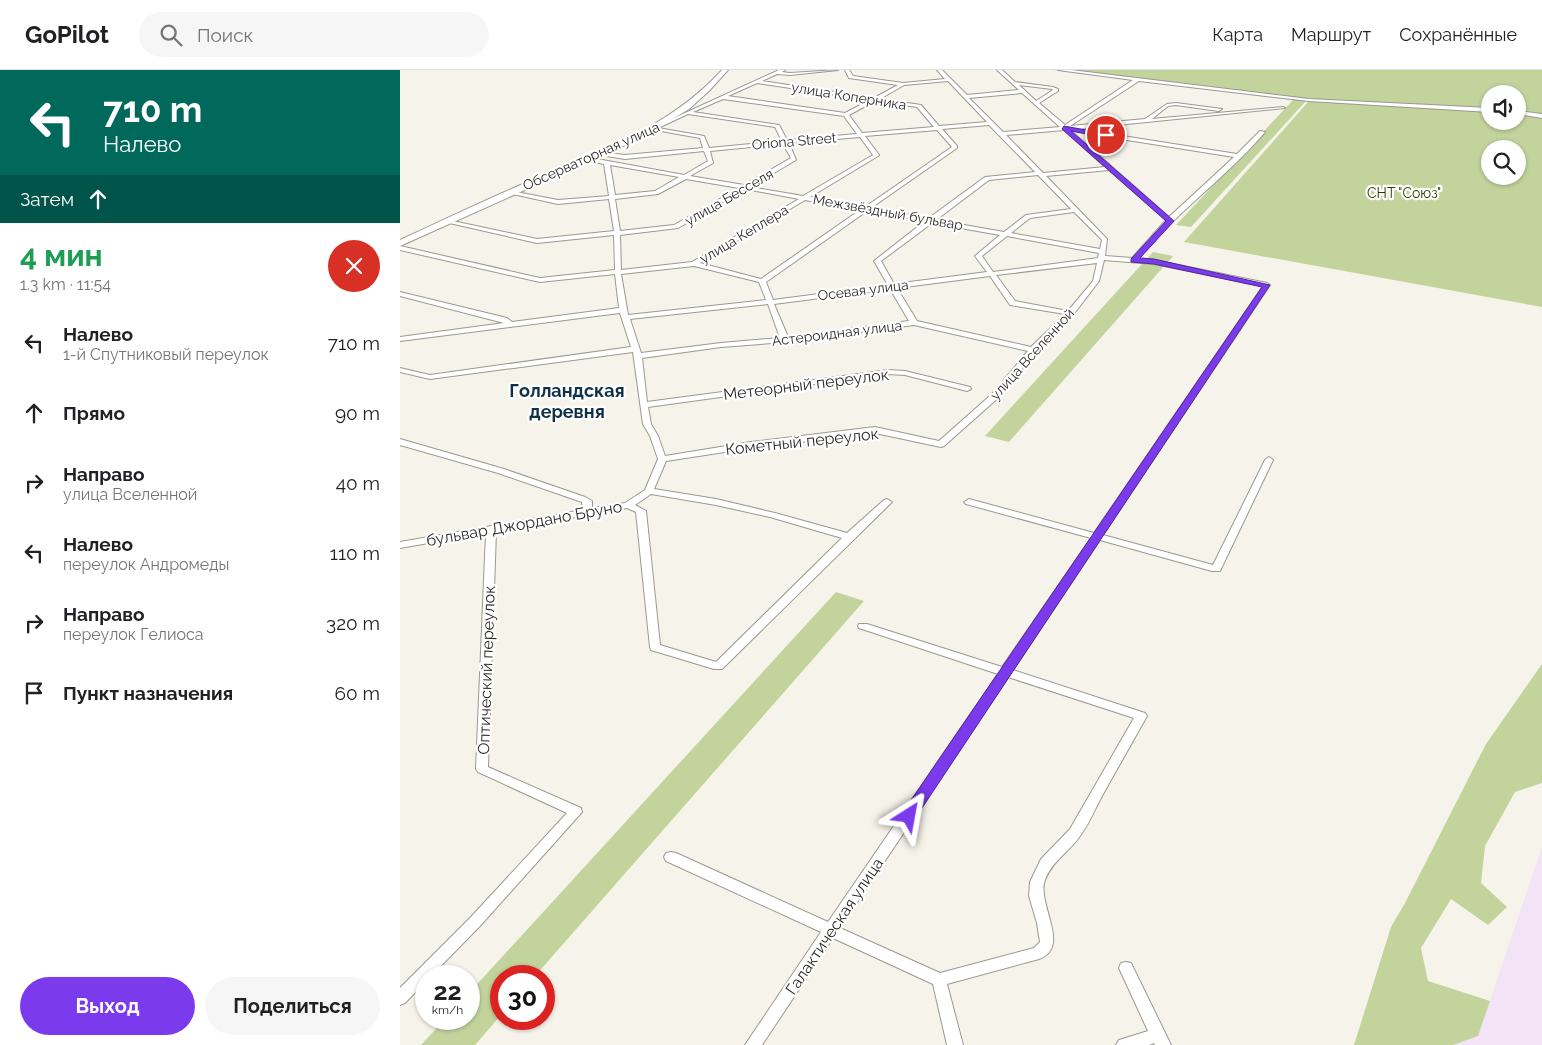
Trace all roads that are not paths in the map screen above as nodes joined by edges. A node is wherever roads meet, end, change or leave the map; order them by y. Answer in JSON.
{"nodes":[{"id":1,"x":725,"y":70,"type":"edge"},
{"id":2,"x":783,"y":70,"type":"edge"},
{"id":3,"x":836,"y":70,"type":"edge"},
{"id":4,"x":847,"y":70,"type":"edge"},
{"id":5,"x":939,"y":70,"type":"edge"},
{"id":6,"x":999,"y":70,"type":"edge"},
{"id":7,"x":1060,"y":70,"type":"edge"},
{"id":8,"x":777,"y":73,"type":"junction"},
{"id":9,"x":948,"y":80,"type":"junction"},
{"id":10,"x":1137,"y":80,"type":"junction"},
{"id":11,"x":757,"y":82,"type":"junction"},
{"id":12,"x":1014,"y":83,"type":"junction"},
{"id":13,"x":903,"y":84,"type":"junction"},
{"id":14,"x":1023,"y":92,"type":"junction"},
{"id":15,"x":722,"y":97,"type":"junction"},
{"id":16,"x":966,"y":97,"type":"junction"},
{"id":17,"x":875,"y":100,"type":"junction"},
{"id":18,"x":1036,"y":103,"type":"junction"},
{"id":19,"x":1284,"y":108,"type":"dead end"},
{"id":20,"x":1481,"y":109,"type":"edge"},
{"id":21,"x":1240,"y":111,"type":"junction"},
{"id":22,"x":689,"y":113,"type":"junction"},
{"id":23,"x":1526,"y":114,"type":"edge"},
{"id":24,"x":846,"y":115,"type":"junction"},
{"id":25,"x":1542,"y":116,"type":"edge"},
{"id":26,"x":1146,"y":120,"type":"junction"},
{"id":27,"x":990,"y":122,"type":"junction"},
{"id":28,"x":937,"y":128,"type":"junction"},
{"id":29,"x":1064,"y":128,"type":"junction"},
{"id":30,"x":653,"y":129,"type":"junction"},
{"id":31,"x":1262,"y":132,"type":"dead end"},
{"id":32,"x":1002,"y":134,"type":"junction"},
{"id":33,"x":860,"y":135,"type":"junction"},
{"id":34,"x":785,"y":142,"type":"junction"},
{"id":35,"x":707,"y":149,"type":"junction"},
{"id":36,"x":598,"y":154,"type":"junction"},
{"id":37,"x":1239,"y":156,"type":"junction"},
{"id":38,"x":586,"y":159,"type":"junction"},
{"id":39,"x":607,"y":163,"type":"junction"},
{"id":40,"x":1110,"y":168,"type":"junction"},
{"id":41,"x":1041,"y":174,"type":"junction"},
{"id":42,"x":686,"y":176,"type":"junction"},
{"id":43,"x":745,"y":187,"type":"junction"},
{"id":44,"x":511,"y":193,"type":"junction"},
{"id":45,"x":611,"y":197,"type":"junction"},
{"id":46,"x":804,"y":198,"type":"junction"},
{"id":47,"x":866,"y":208,"type":"junction"},
{"id":48,"x":1077,"y":210,"type":"junction"},
{"id":49,"x":932,"y":220,"type":"junction"},
{"id":50,"x":1170,"y":221,"type":"junction"},
{"id":51,"x":448,"y":222,"type":"junction"},
{"id":52,"x":617,"y":233,"type":"junction"},
{"id":53,"x":1006,"y":233,"type":"junction"},
{"id":54,"x":400,"y":243,"type":"edge"},
{"id":55,"x":400,"y":248,"type":"edge"},
{"id":56,"x":1101,"y":256,"type":"junction"},
{"id":57,"x":1134,"y":260,"type":"junction"},
{"id":58,"x":694,"y":264,"type":"junction"},
{"id":59,"x":618,"y":273,"type":"junction"},
{"id":60,"x":992,"y":274,"type":"junction"},
{"id":61,"x":762,"y":281,"type":"junction"},
{"id":62,"x":892,"y":287,"type":"junction"},
{"id":63,"x":400,"y":294,"type":"edge"},
{"id":64,"x":770,"y":302,"type":"junction"},
{"id":65,"x":624,"y":314,"type":"junction"},
{"id":66,"x":1070,"y":314,"type":"junction"},
{"id":67,"x":914,"y":323,"type":"junction"},
{"id":68,"x":511,"y":324,"type":"junction"},
{"id":69,"x":400,"y":339,"type":"edge"},
{"id":70,"x":785,"y":340,"type":"junction"},
{"id":71,"x":1034,"y":350,"type":"junction"},
{"id":72,"x":636,"y":353,"type":"junction"},
{"id":73,"x":400,"y":370,"type":"edge"},
{"id":74,"x":966,"y":389,"type":"dead end"},
{"id":75,"x":644,"y":405,"type":"junction"},
{"id":76,"x":400,"y":442,"type":"edge"},
{"id":77,"x":941,"y":444,"type":"joint"},
{"id":78,"x":662,"y":459,"type":"junction"},
{"id":79,"x":1269,"y":460,"type":"dead end"},
{"id":80,"x":649,"y":491,"type":"junction"},
{"id":81,"x":887,"y":502,"type":"dead end"},
{"id":82,"x":969,"y":502,"type":"dead end"},
{"id":83,"x":628,"y":505,"type":"junction"},
{"id":84,"x":588,"y":513,"type":"junction"},
{"id":85,"x":491,"y":528,"type":"junction"},
{"id":86,"x":1096,"y":536,"type":"junction"},
{"id":87,"x":849,"y":537,"type":"junction"},
{"id":88,"x":400,"y":545,"type":"edge"},
{"id":89,"x":863,"y":626,"type":"dead end"},
{"id":90,"x":1006,"y":672,"type":"junction"},
{"id":91,"x":671,"y":858,"type":"dead end"},
{"id":92,"x":831,"y":932,"type":"junction"},
{"id":93,"x":1126,"y":968,"type":"dead end"},
{"id":94,"x":939,"y":980,"type":"junction"},
{"id":95,"x":400,"y":998,"type":"edge"},
{"id":96,"x":1161,"y":1040,"type":"edge"},
{"id":97,"x":753,"y":1045,"type":"edge"},
{"id":98,"x":955,"y":1045,"type":"edge"},
{"id":99,"x":1124,"y":1045,"type":"edge"}],
"edges":[{"from":1,"to":30,"type":"main road"},
{"from":2,"to":8,"type":"street","name":"Обсерваторная улица"},
{"from":3,"to":8,"type":"street"},
{"from":4,"to":13,"type":"street"},
{"from":5,"to":9,"type":"street"},
{"from":6,"to":12,"type":"street"},
{"from":7,"to":10,"type":"street"},
{"from":8,"to":11,"type":"street","name":"Обсерваторная улица"},
{"from":9,"to":13,"type":"street"},
{"from":9,"to":16,"type":"street"},
{"from":10,"to":20,"type":"street"},
{"from":10,"to":29,"type":"street"},
{"from":11,"to":15,"type":"street","name":"Обсерваторная улица"},
{"from":11,"to":17,"type":"street","name":"улица Коперника"},
{"from":12,"to":14,"type":"street"},
{"from":12,"to":18,"type":"street"},
{"from":13,"to":17,"type":"street"},
{"from":14,"to":16,"type":"street"},
{"from":14,"to":18,"type":"street"},
{"from":15,"to":22,"type":"street","name":"Обсерваторная улица"},
{"from":15,"to":24,"type":"street"},
{"from":16,"to":27,"type":"street"},
{"from":17,"to":24,"type":"street"},
{"from":17,"to":28,"type":"street","name":"улица Коперника"},
{"from":18,"to":29,"type":"street"},
{"from":19,"to":21,"type":"street"},
{"from":21,"to":26,"type":"street"},
{"from":21,"to":26,"type":"street"},
{"from":22,"to":30,"type":"street","name":"Обсерваторная улица"},
{"from":22,"to":34,"type":"street","name":"улица Бесселя"},
{"from":23,"to":25,"type":"street"},
{"from":24,"to":33,"type":"street","name":"улица Кеплера"},
{"from":26,"to":29,"type":"street"},
{"from":27,"to":28,"type":"street","name":"Oriona Street"},
{"from":27,"to":32,"type":"street"},
{"from":28,"to":33,"type":"street","name":"Oriona Street"},
{"from":28,"to":47,"type":"street","name":"улица Коперника"},
{"from":29,"to":32,"type":"street"},
{"from":29,"to":37,"type":"street"},
{"from":29,"to":40,"type":"street"},
{"from":30,"to":35,"type":"street"},
{"from":30,"to":36,"type":"main road","name":"Обсерваторная улица"},
{"from":31,"to":37,"type":"street"},
{"from":32,"to":41,"type":"street"},
{"from":33,"to":34,"type":"street","name":"Oriona Street"},
{"from":33,"to":46,"type":"street","name":"улица Кеплера"},
{"from":34,"to":35,"type":"street","name":"Oriona Street"},
{"from":34,"to":43,"type":"street","name":"улица Бесселя"},
{"from":35,"to":36,"type":"street","name":"Oriona Street"},
{"from":35,"to":42,"type":"street"},
{"from":36,"to":38,"type":"main road","name":"Обсерваторная улица"},
{"from":37,"to":50,"type":"street"},
{"from":38,"to":39,"type":"street","name":"Межзвёздный бульвар"},
{"from":38,"to":44,"type":"main road","name":"Обсерваторная улица"},
{"from":39,"to":42,"type":"street","name":"Межзвёздный бульвар"},
{"from":39,"to":45,"type":"street"},
{"from":40,"to":41,"type":"street"},
{"from":40,"to":50,"type":"street"},
{"from":41,"to":48,"type":"street"},
{"from":41,"to":49,"type":"street"},
{"from":42,"to":43,"type":"street","name":"Межзвёздный бульвар"},
{"from":42,"to":45,"type":"street"},
{"from":43,"to":46,"type":"street","name":"Межзвёздный бульвар"},
{"from":43,"to":52,"type":"street","name":"улица Бесселя"},
{"from":44,"to":45,"type":"street"},
{"from":44,"to":51,"type":"main road","name":"Обсерваторная улица"},
{"from":45,"to":52,"type":"street"},
{"from":46,"to":47,"type":"street","name":"Межзвёздный бульвар"},
{"from":46,"to":58,"type":"street","name":"улица Кеплера"},
{"from":47,"to":49,"type":"street","name":"Межзвёздный бульвар"},
{"from":47,"to":61,"type":"street","name":"улица Коперника"},
{"from":48,"to":53,"type":"street"},
{"from":48,"to":56,"type":"street"},
{"from":49,"to":53,"type":"street","name":"Межзвёздный бульвар"},
{"from":49,"to":62,"type":"street"},
{"from":50,"to":57,"type":"street"},
{"from":51,"to":52,"type":"street","name":"улица Бесселя"},
{"from":51,"to":54,"type":"main road","name":"Обсерваторная улица"},
{"from":52,"to":59,"type":"street"},
{"from":53,"to":56,"type":"street","name":"Межзвёздный бульвар"},
{"from":53,"to":60,"type":"street"},
{"from":55,"to":59,"type":"street","name":"улица Кеплера"},
{"from":56,"to":57,"type":"street"},
{"from":56,"to":60,"type":"street","name":"Осевая улица"},
{"from":56,"to":66,"type":"street","name":"улица Вселенной"},
{"from":57,"to":86,"type":"street","name":"Галактическая улица"},
{"from":58,"to":59,"type":"street","name":"улица Кеплера"},
{"from":58,"to":61,"type":"street"},
{"from":59,"to":65,"type":"street"},
{"from":60,"to":62,"type":"street","name":"Осевая улица"},
{"from":60,"to":66,"type":"street"},
{"from":61,"to":64,"type":"street"},
{"from":62,"to":64,"type":"street","name":"Осевая улица"},
{"from":62,"to":67,"type":"street"},
{"from":63,"to":68,"type":"street"},
{"from":64,"to":65,"type":"street","name":"Осевая улица"},
{"from":64,"to":70,"type":"street"},
{"from":65,"to":68,"type":"street","name":"Осевая улица"},
{"from":65,"to":72,"type":"street"},
{"from":66,"to":71,"type":"street","name":"улица Вселенной"},
{"from":67,"to":70,"type":"street","name":"Астероидная улица"},
{"from":67,"to":71,"type":"street","name":"Астероидная улица"},
{"from":68,"to":69,"type":"street","name":"Осевая улица"},
{"from":70,"to":72,"type":"street","name":"Астероидная улица"},
{"from":71,"to":77,"type":"street","name":"улица Вселенной"},
{"from":72,"to":73,"type":"street","name":"Астероидная улица"},
{"from":72,"to":75,"type":"street"},
{"from":74,"to":75,"type":"street","name":"Метеорный переулок"},
{"from":75,"to":78,"type":"street"},
{"from":76,"to":84,"type":"street"},
{"from":77,"to":78,"type":"street","name":"Кометный переулок"},
{"from":78,"to":80,"type":"street"},
{"from":79,"to":86,"type":"street"},
{"from":80,"to":83,"type":"street","name":"бульвар Джордано Бруно"},
{"from":80,"to":87,"type":"street"},
{"from":81,"to":87,"type":"street"},
{"from":82,"to":86,"type":"street"},
{"from":83,"to":84,"type":"street","name":"бульвар Джордано Бруно"},
{"from":83,"to":87,"type":"street"},
{"from":84,"to":85,"type":"street","name":"бульвар Джордано Бруно"},
{"from":85,"to":88,"type":"street","name":"бульвар Джордано Бруно"},
{"from":85,"to":95,"type":"street","name":"Оптический переулок"},
{"from":86,"to":90,"type":"street","name":"Галактическая улица"},
{"from":89,"to":90,"type":"street"},
{"from":90,"to":92,"type":"street","name":"Галактическая улица"},
{"from":90,"to":94,"type":"street"},
{"from":91,"to":92,"type":"street"},
{"from":92,"to":94,"type":"street"},
{"from":92,"to":97,"type":"street","name":"Галактическая улица"},
{"from":93,"to":96,"type":"street"},
{"from":94,"to":98,"type":"street"},
{"from":96,"to":99,"type":"street"}]}
